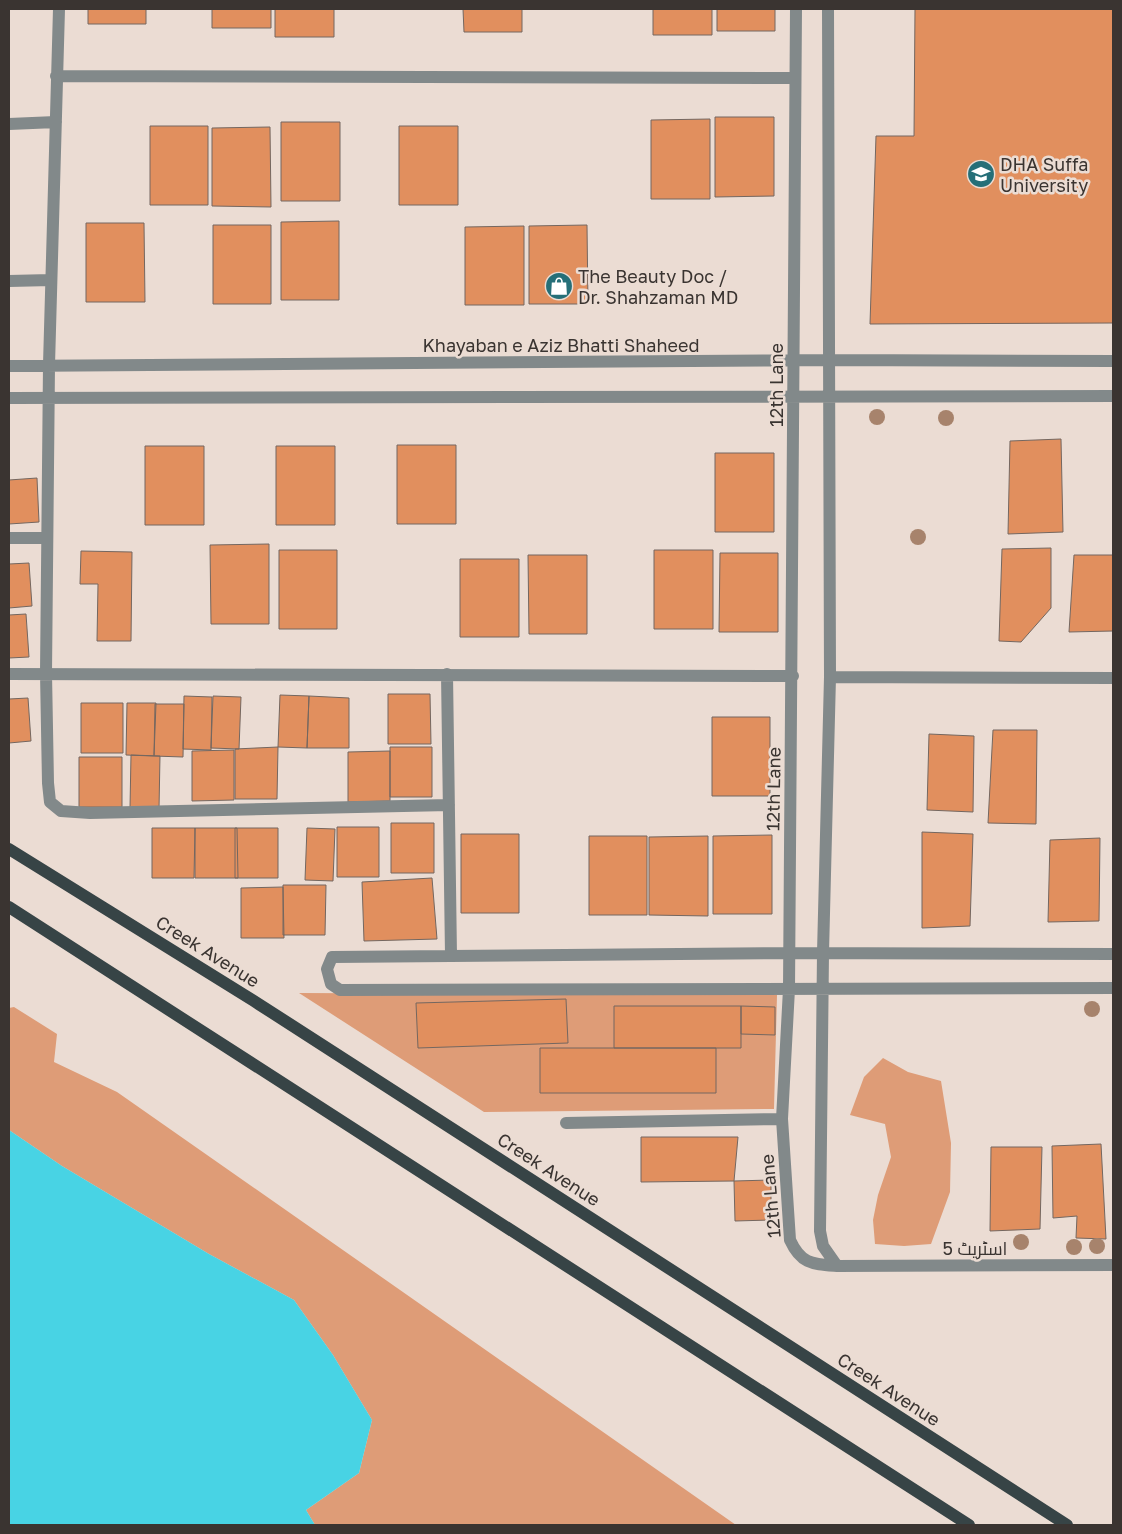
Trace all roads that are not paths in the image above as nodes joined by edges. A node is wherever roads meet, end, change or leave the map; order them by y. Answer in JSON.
{"nodes":[{"id":1,"x":59,"y":9,"type":"edge"},
{"id":2,"x":796,"y":9,"type":"edge"},
{"id":3,"x":828,"y":9,"type":"edge"},
{"id":4,"x":56,"y":76,"type":"junction"},
{"id":5,"x":795,"y":78,"type":"junction"},
{"id":6,"x":56,"y":122,"type":"junction"},
{"id":7,"x":9,"y":124,"type":"edge"},
{"id":8,"x":51,"y":280,"type":"junction"},
{"id":9,"x":9,"y":281,"type":"edge"},
{"id":10,"x":829,"y":360,"type":"junction"},
{"id":11,"x":794,"y":361,"type":"junction"},
{"id":12,"x":1113,"y":361,"type":"edge"},
{"id":13,"x":49,"y":365,"type":"junction"},
{"id":14,"x":9,"y":366,"type":"edge"},
{"id":15,"x":794,"y":396,"type":"junction"},
{"id":16,"x":829,"y":396,"type":"junction"},
{"id":17,"x":1113,"y":396,"type":"edge"},
{"id":18,"x":49,"y":397,"type":"junction"},
{"id":19,"x":9,"y":398,"type":"edge"},
{"id":20,"x":9,"y":538,"type":"edge"},
{"id":21,"x":47,"y":538,"type":"junction"},
{"id":22,"x":46,"y":673,"type":"junction"},
{"id":23,"x":9,"y":674,"type":"edge"},
{"id":24,"x":447,"y":674,"type":"junction"},
{"id":25,"x":792,"y":676,"type":"junction"},
{"id":26,"x":830,"y":677,"type":"junction"},
{"id":27,"x":1113,"y":678,"type":"edge"},
{"id":28,"x":449,"y":805,"type":"junction"},
{"id":29,"x":9,"y":849,"type":"edge"},
{"id":30,"x":9,"y":907,"type":"edge"},
{"id":31,"x":788,"y":953,"type":"junction"},
{"id":32,"x":823,"y":953,"type":"junction"},
{"id":33,"x":1113,"y":954,"type":"edge"},
{"id":34,"x":451,"y":955,"type":"junction"},
{"id":35,"x":823,"y":988,"type":"junction"},
{"id":36,"x":1113,"y":988,"type":"edge"},
{"id":37,"x":789,"y":989,"type":"junction"},
{"id":38,"x":782,"y":1119,"type":"junction"},
{"id":39,"x":566,"y":1123,"type":"dead end"},
{"id":40,"x":1113,"y":1265,"type":"edge"},
{"id":41,"x":836,"y":1266,"type":"junction"},
{"id":42,"x":970,"y":1525,"type":"edge"},
{"id":43,"x":1067,"y":1525,"type":"edge"}],
"edges":[{"from":1,"to":4,"type":"street"},
{"from":2,"to":5,"type":"street","name":"12th Lane"},
{"from":3,"to":10,"type":"street"},
{"from":4,"to":5,"type":"street"},
{"from":4,"to":6,"type":"street"},
{"from":5,"to":11,"type":"street","name":"12th Lane"},
{"from":6,"to":7,"type":"street"},
{"from":6,"to":8,"type":"street"},
{"from":8,"to":9,"type":"street"},
{"from":8,"to":13,"type":"street"},
{"from":10,"to":11,"type":"street","name":"Khayaban e Aziz Bhatti Shaheed"},
{"from":10,"to":12,"type":"street","name":"Khayaban e Aziz Bhatti Shaheed"},
{"from":10,"to":16,"type":"street"},
{"from":11,"to":13,"type":"street","name":"Khayaban e Aziz Bhatti Shaheed"},
{"from":11,"to":15,"type":"street","name":"12th Lane"},
{"from":13,"to":14,"type":"street","name":"Khayaban e Aziz Bhatti Shaheed"},
{"from":13,"to":18,"type":"street"},
{"from":15,"to":16,"type":"street"},
{"from":15,"to":18,"type":"street"},
{"from":15,"to":25,"type":"street","name":"12th Lane"},
{"from":16,"to":17,"type":"street"},
{"from":16,"to":26,"type":"street"},
{"from":18,"to":19,"type":"street"},
{"from":18,"to":21,"type":"street"},
{"from":20,"to":21,"type":"street"},
{"from":21,"to":22,"type":"street"},
{"from":22,"to":23,"type":"street"},
{"from":22,"to":24,"type":"street"},
{"from":22,"to":28,"type":"street"},
{"from":24,"to":25,"type":"street"},
{"from":24,"to":28,"type":"street"},
{"from":25,"to":31,"type":"street","name":"12th Lane"},
{"from":26,"to":27,"type":"street"},
{"from":26,"to":32,"type":"street"},
{"from":28,"to":34,"type":"street"},
{"from":29,"to":43,"type":"main road","name":"Creek Avenue"},
{"from":30,"to":42,"type":"main road"},
{"from":31,"to":32,"type":"street"},
{"from":31,"to":34,"type":"street"},
{"from":31,"to":37,"type":"street","name":"12th Lane"},
{"from":32,"to":33,"type":"street"},
{"from":32,"to":35,"type":"street"},
{"from":34,"to":37,"type":"street"},
{"from":35,"to":36,"type":"street"},
{"from":35,"to":37,"type":"street"},
{"from":35,"to":41,"type":"street"},
{"from":37,"to":38,"type":"street","name":"12th Lane"},
{"from":38,"to":39,"type":"street"},
{"from":38,"to":41,"type":"street","name":"12th Lane"},
{"from":40,"to":41,"type":"street","name":"اسٹریٹ 5"}]}
